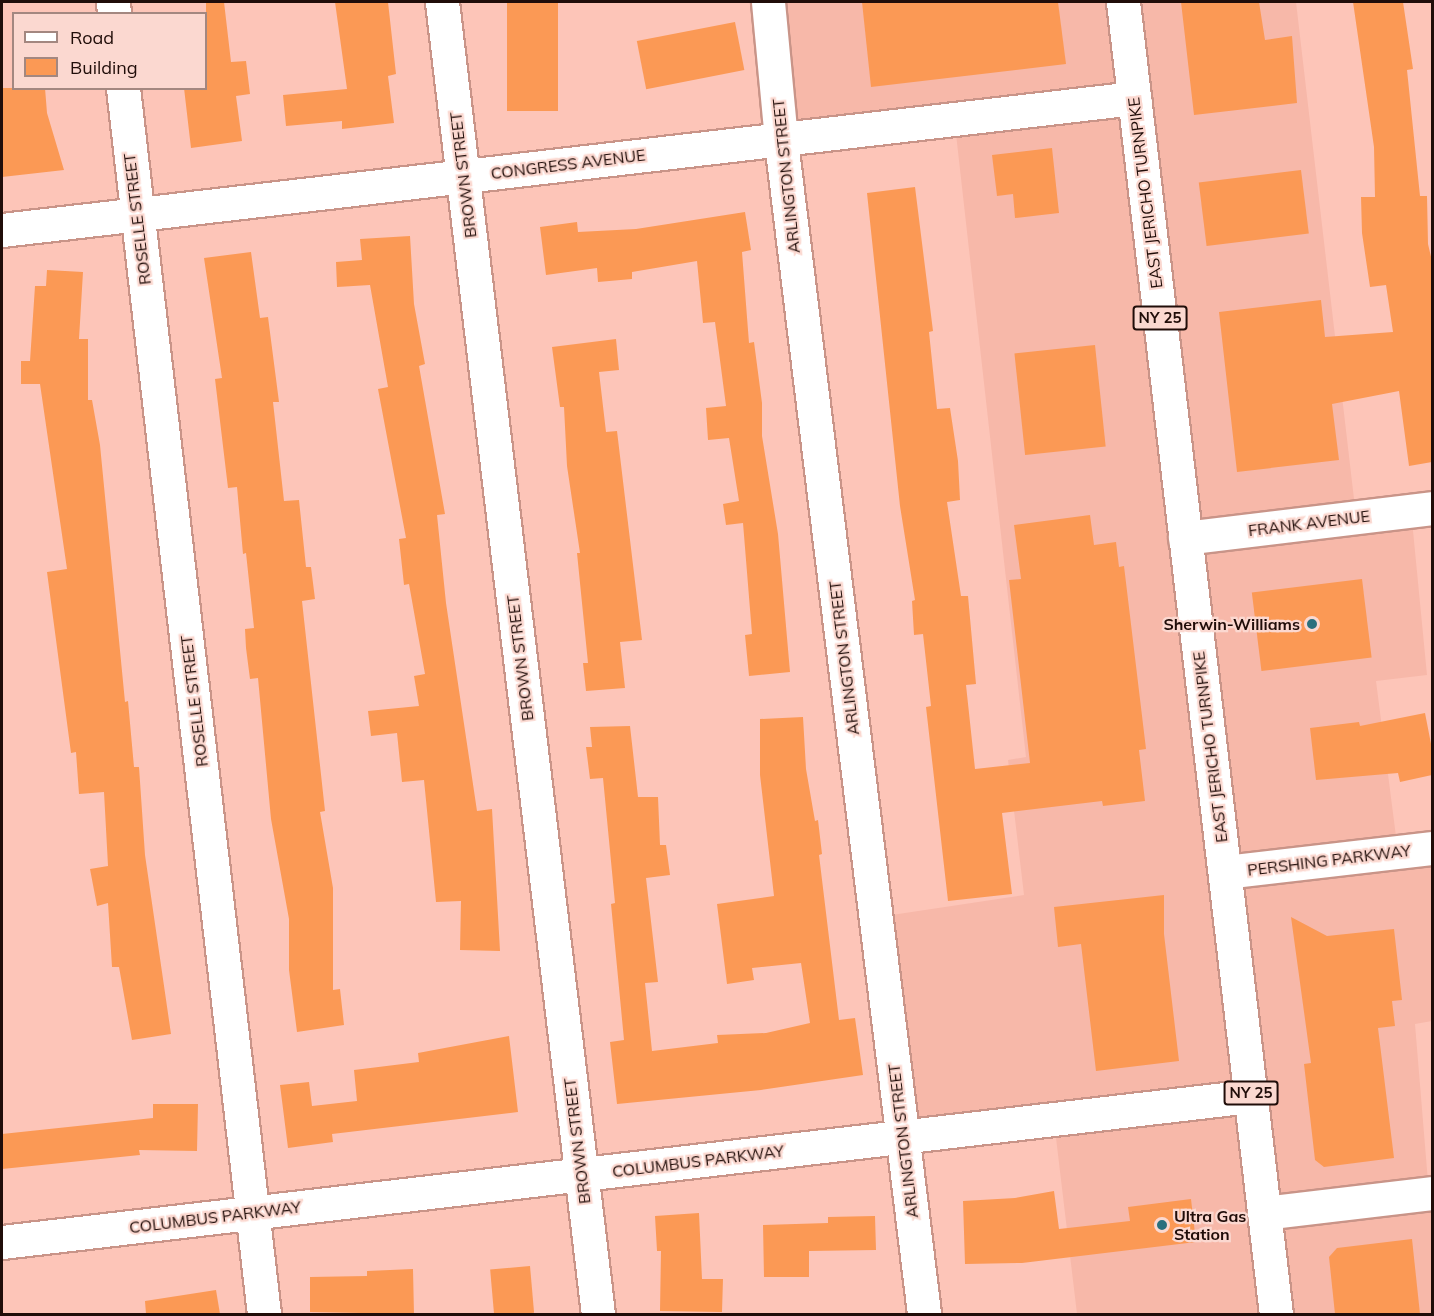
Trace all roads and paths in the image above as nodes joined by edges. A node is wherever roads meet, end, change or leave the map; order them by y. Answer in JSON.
{"nodes":[{"id":1,"x":442,"y":2,"type":"edge"},
{"id":2,"x":768,"y":2,"type":"edge"},
{"id":3,"x":1123,"y":2,"type":"edge"},
{"id":4,"x":123,"y":90,"type":"edge"},
{"id":5,"x":1134,"y":98,"type":"junction"},
{"id":6,"x":781,"y":139,"type":"junction"},
{"id":7,"x":463,"y":176,"type":"junction"},
{"id":8,"x":137,"y":214,"type":"junction"},
{"id":9,"x":2,"y":230,"type":"edge"},
{"id":10,"x":1432,"y":508,"type":"edge"},
{"id":11,"x":1185,"y":538,"type":"junction"},
{"id":12,"x":1432,"y":848,"type":"edge"},
{"id":13,"x":1224,"y":872,"type":"junction"},
{"id":14,"x":1251,"y":1096,"type":"junction"},
{"id":15,"x":902,"y":1137,"type":"junction"},
{"id":16,"x":581,"y":1175,"type":"junction"},
{"id":17,"x":1432,"y":1193,"type":"edge"},
{"id":18,"x":253,"y":1213,"type":"junction"},
{"id":19,"x":1264,"y":1213,"type":"junction"},
{"id":20,"x":2,"y":1242,"type":"edge"},
{"id":21,"x":264,"y":1314,"type":"edge"},
{"id":22,"x":598,"y":1314,"type":"edge"},
{"id":23,"x":924,"y":1314,"type":"edge"},
{"id":24,"x":1276,"y":1314,"type":"edge"}],
"edges":[{"from":1,"to":7,"type":"street","name":"BROWN STREET"},
{"from":2,"to":6,"type":"street","name":"ARLINGTON STREET"},
{"from":3,"to":5,"type":"street","name":"EAST JERICHO TURNPIKE","number":"NY 25"},
{"from":4,"to":8,"type":"street","name":"ROSELLE STREET"},
{"from":5,"to":6,"type":"street","name":"CONGRESS AVENUE"},
{"from":5,"to":11,"type":"street","name":"EAST JERICHO TURNPIKE","number":"NY 25"},
{"from":6,"to":7,"type":"street","name":"CONGRESS AVENUE"},
{"from":6,"to":15,"type":"street","name":"ARLINGTON STREET"},
{"from":7,"to":8,"type":"street","name":"CONGRESS AVENUE"},
{"from":7,"to":16,"type":"street","name":"BROWN STREET"},
{"from":8,"to":9,"type":"street","name":"CONGRESS AVENUE"},
{"from":8,"to":18,"type":"street","name":"ROSELLE STREET"},
{"from":10,"to":11,"type":"street","name":"FRANK AVENUE"},
{"from":11,"to":13,"type":"street","name":"EAST JERICHO TURNPIKE","number":"NY 25"},
{"from":12,"to":13,"type":"street","name":"PERSHING PARKWAY"},
{"from":13,"to":14,"type":"street","name":"EAST JERICHO TURNPIKE","number":"NY 25"},
{"from":14,"to":15,"type":"street","name":"COLUMBUS PARKWAY"},
{"from":14,"to":19,"type":"street","name":"EAST JERICHO TURNPIKE","number":"NY 25"},
{"from":15,"to":16,"type":"street","name":"COLUMBUS PARKWAY"},
{"from":15,"to":23,"type":"street","name":"ARLINGTON STREET"},
{"from":16,"to":18,"type":"street","name":"COLUMBUS PARKWAY"},
{"from":16,"to":22,"type":"street","name":"BROWN STREET"},
{"from":17,"to":19,"type":"street"},
{"from":18,"to":20,"type":"street","name":"COLUMBUS PARKWAY"},
{"from":18,"to":21,"type":"street","name":"ROSELLE STREET"},
{"from":19,"to":24,"type":"street","name":"EAST JERICHO TURNPIKE","number":"NY 25"}]}
